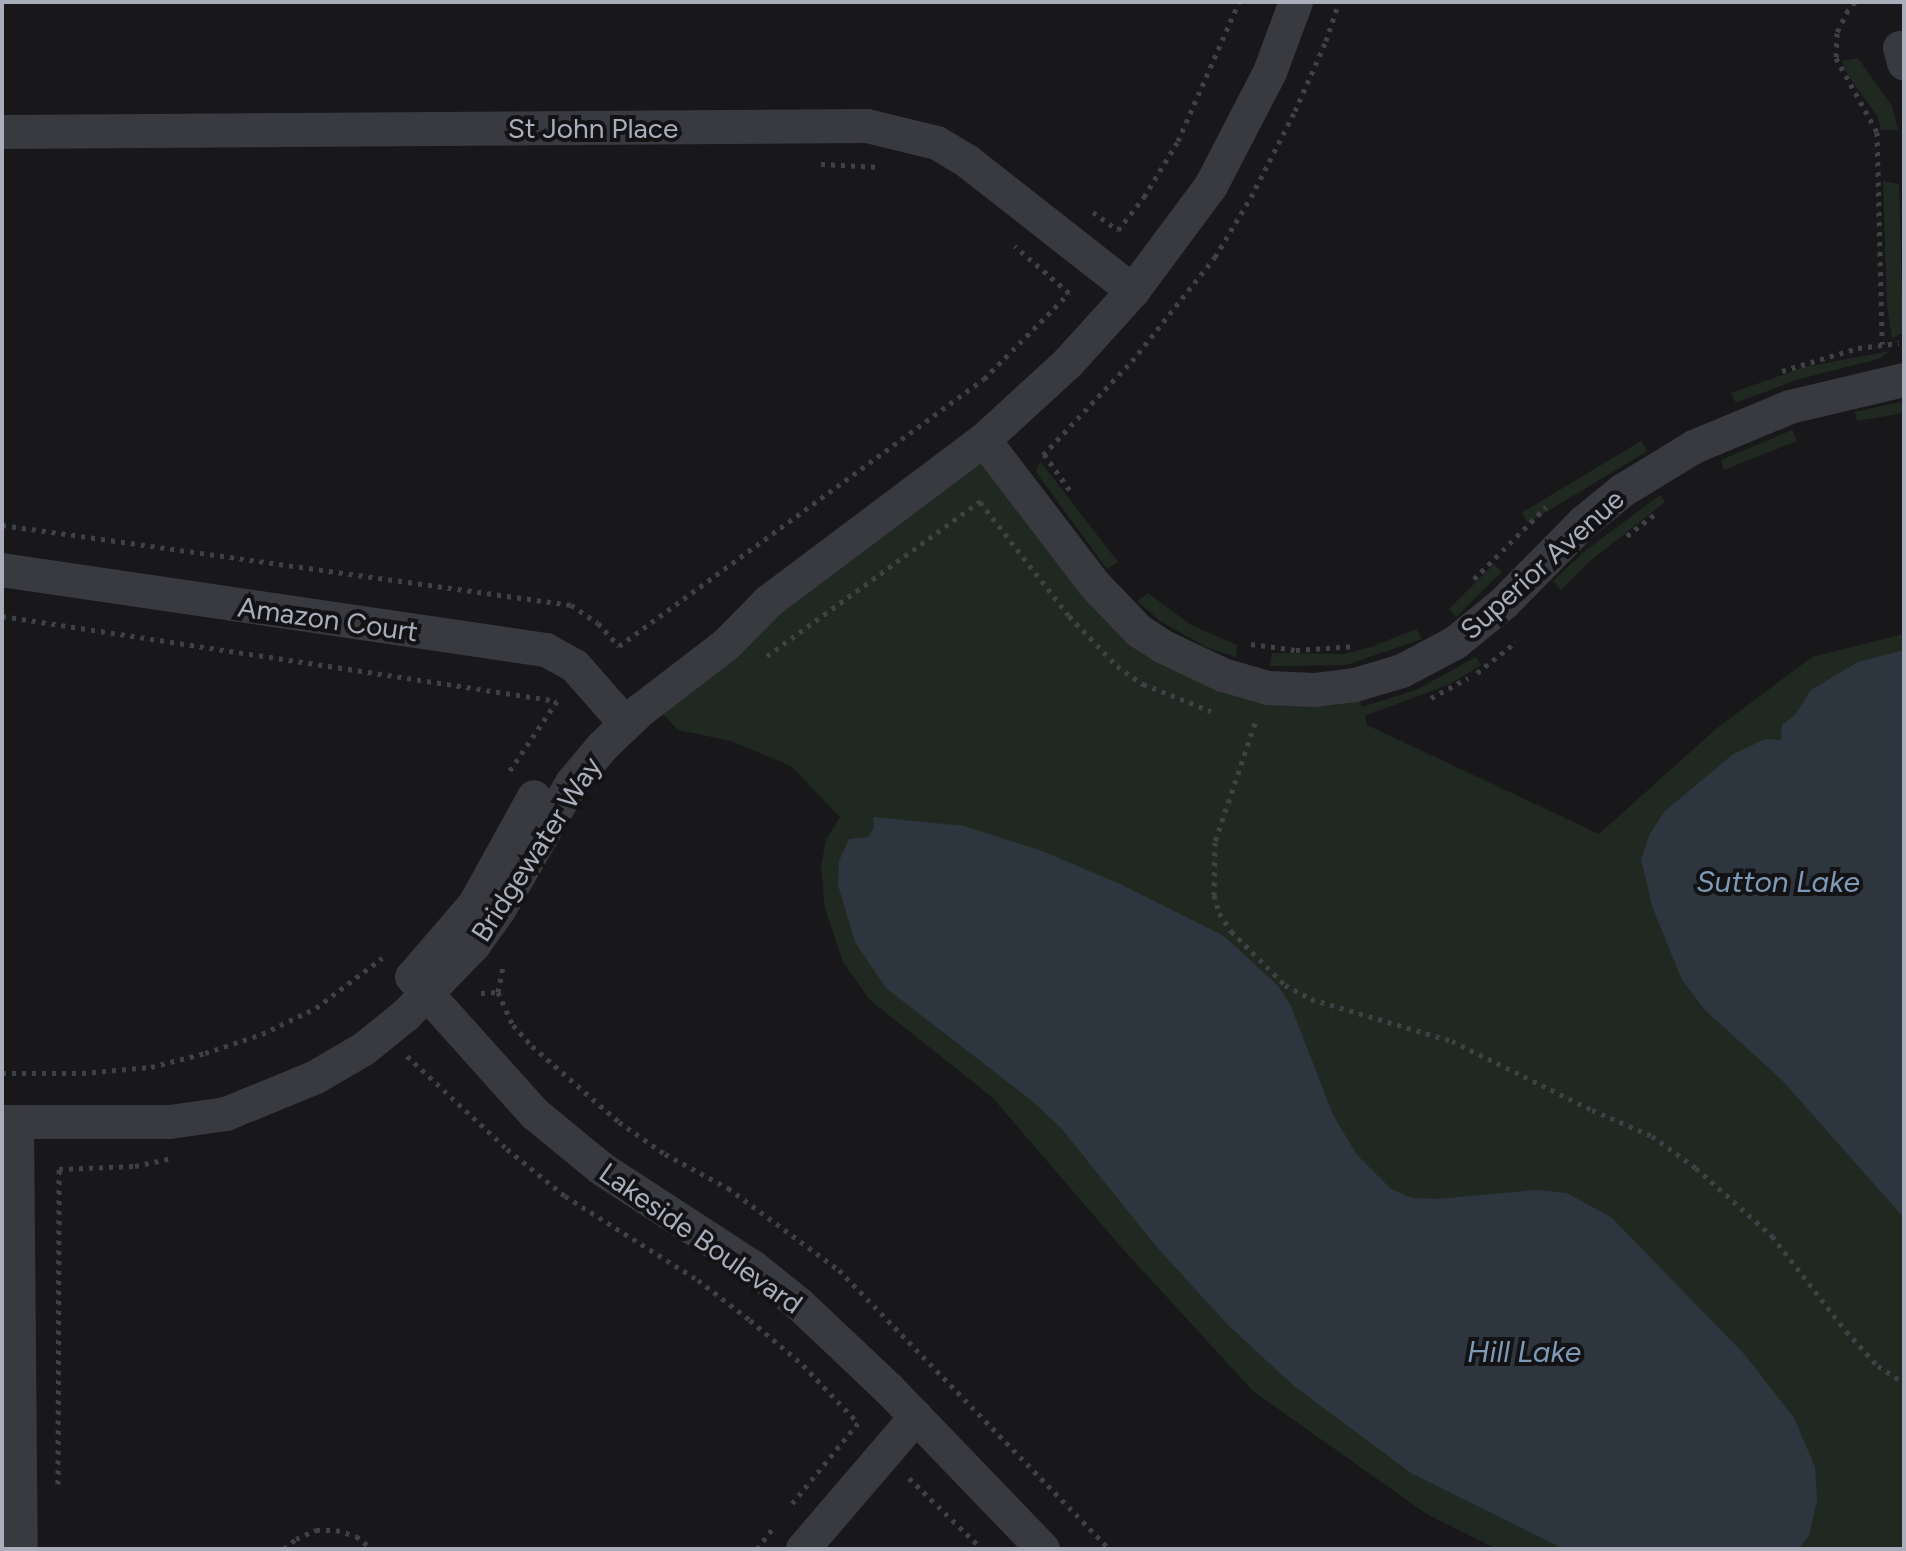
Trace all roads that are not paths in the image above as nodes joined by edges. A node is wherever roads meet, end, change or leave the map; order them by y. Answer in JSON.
{"nodes":[{"id":1,"x":1296,"y":2,"type":"edge"},
{"id":2,"x":2,"y":132,"type":"edge"},
{"id":3,"x":1133,"y":291,"type":"junction"},
{"id":4,"x":1904,"y":380,"type":"edge"},
{"id":5,"x":984,"y":440,"type":"junction"},
{"id":6,"x":2,"y":570,"type":"edge"},
{"id":7,"x":619,"y":716,"type":"junction"},
{"id":8,"x":420,"y":986,"type":"junction"},
{"id":9,"x":10,"y":1123,"type":"edge"},
{"id":10,"x":916,"y":1417,"type":"junction"},
{"id":11,"x":21,"y":1549,"type":"edge"},
{"id":12,"x":803,"y":1549,"type":"edge"},
{"id":13,"x":1043,"y":1549,"type":"edge"}],
"edges":[{"from":1,"to":3,"type":"street","name":"Bridgewater Way"},
{"from":2,"to":3,"type":"street","name":"St John Place"},
{"from":3,"to":5,"type":"street","name":"Bridgewater Way"},
{"from":4,"to":5,"type":"street","name":"Superior Avenue"},
{"from":5,"to":7,"type":"street","name":"Bridgewater Way"},
{"from":6,"to":7,"type":"street","name":"Amazon Court"},
{"from":7,"to":8,"type":"street","name":"Bridgewater Way"},
{"from":8,"to":9,"type":"street","name":"Bridgewater Way"},
{"from":8,"to":10,"type":"street","name":"Lakeside Boulevard"},
{"from":9,"to":11,"type":"street"},
{"from":10,"to":12,"type":"street"},
{"from":10,"to":13,"type":"street","name":"Lakeside Boulevard"}]}
